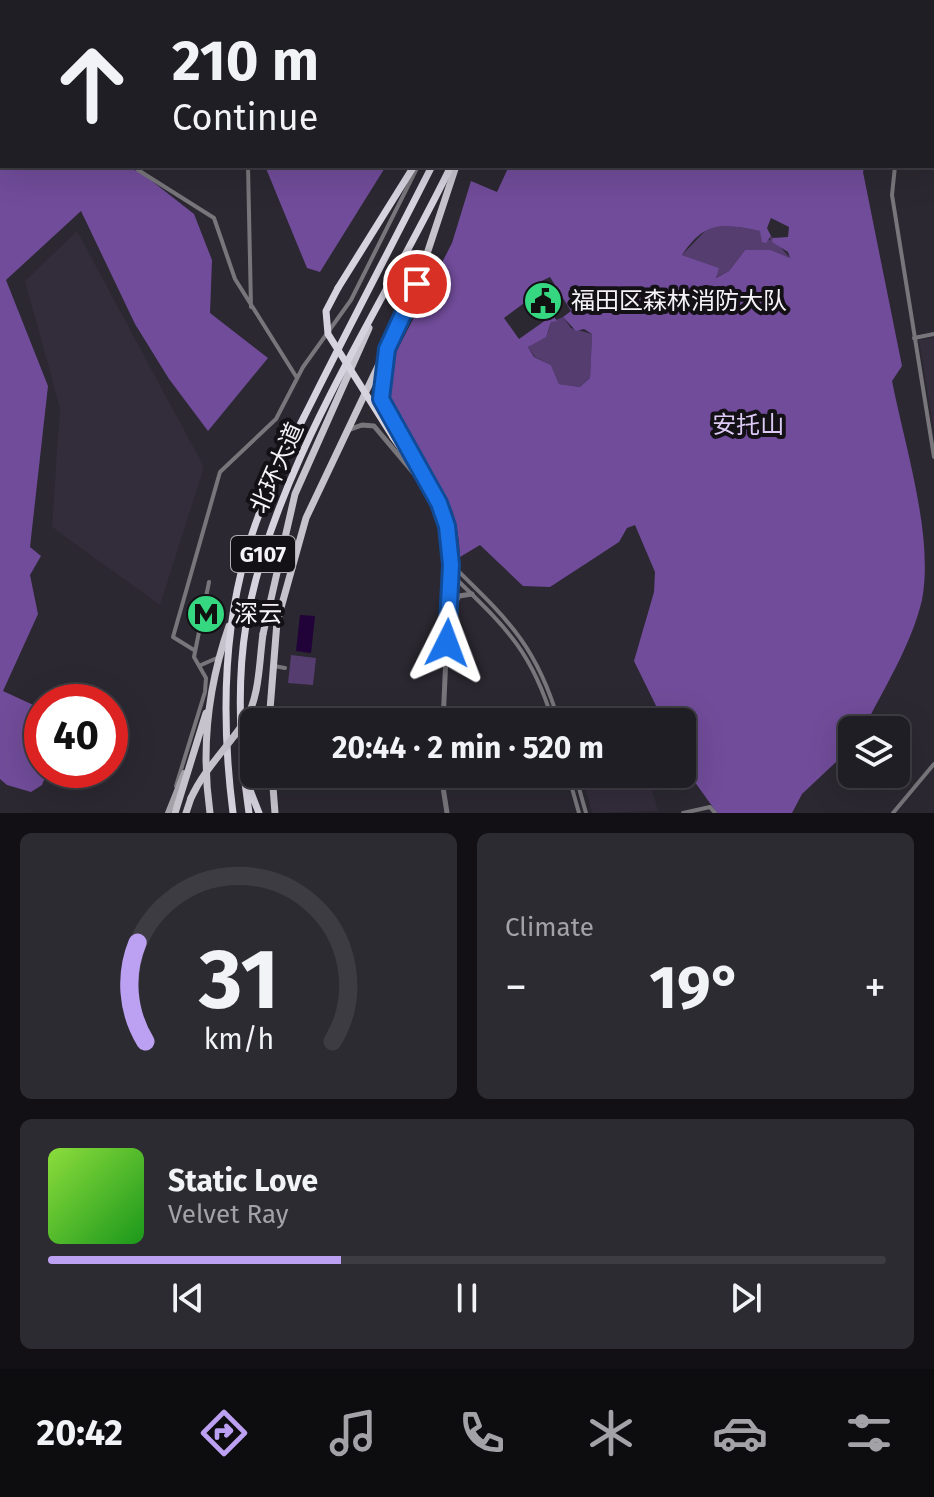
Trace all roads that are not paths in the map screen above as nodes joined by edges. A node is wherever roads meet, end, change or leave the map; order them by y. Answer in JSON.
{"nodes":[{"id":1,"x":248,"y":168,"type":"edge"},
{"id":2,"x":415,"y":168,"type":"edge"},
{"id":3,"x":415,"y":168,"type":"edge"},
{"id":4,"x":431,"y":168,"type":"edge"},
{"id":5,"x":452,"y":168,"type":"edge"},
{"id":6,"x":452,"y":168,"type":"edge"},
{"id":7,"x":895,"y":168,"type":"edge"},
{"id":8,"x":138,"y":170,"type":"dead end"},
{"id":9,"x":251,"y":309,"type":"junction"},
{"id":10,"x":373,"y":317,"type":"junction"},
{"id":11,"x":934,"y":334,"type":"edge"},
{"id":12,"x":914,"y":338,"type":"junction"},
{"id":13,"x":387,"y":349,"type":"junction"},
{"id":14,"x":297,"y":378,"type":"junction"},
{"id":15,"x":344,"y":432,"type":"junction"},
{"id":16,"x":934,"y":457,"type":"edge"},
{"id":17,"x":431,"y":491,"type":"junction"},
{"id":18,"x":451,"y":564,"type":"junction"},
{"id":19,"x":450,"y":573,"type":"junction"},
{"id":20,"x":209,"y":582,"type":"dead end"},
{"id":21,"x":472,"y":594,"type":"junction"},
{"id":22,"x":448,"y":617,"type":"junction"},
{"id":23,"x":231,"y":621,"type":"junction"},
{"id":24,"x":194,"y":650,"type":"junction"},
{"id":25,"x":218,"y":658,"type":"junction"},
{"id":26,"x":201,"y":665,"type":"junction"},
{"id":27,"x":272,"y":666,"type":"junction"},
{"id":28,"x":285,"y":668,"type":"dead end"},
{"id":29,"x":210,"y":699,"type":"junction"},
{"id":30,"x":242,"y":708,"type":"edge"},
{"id":31,"x":270,"y":708,"type":"edge"},
{"id":32,"x":444,"y":708,"type":"edge"},
{"id":33,"x":548,"y":708,"type":"edge"},
{"id":34,"x":555,"y":708,"type":"edge"},
{"id":35,"x":199,"y":736,"type":"junction"},
{"id":36,"x":934,"y":764,"type":"edge"},
{"id":37,"x":246,"y":788,"type":"edge"},
{"id":38,"x":251,"y":788,"type":"edge"},
{"id":39,"x":273,"y":788,"type":"edge"},
{"id":40,"x":443,"y":788,"type":"edge"},
{"id":41,"x":572,"y":788,"type":"edge"},
{"id":42,"x":579,"y":788,"type":"edge"},
{"id":43,"x":168,"y":813,"type":"edge"},
{"id":44,"x":175,"y":813,"type":"edge"},
{"id":45,"x":186,"y":813,"type":"edge"},
{"id":46,"x":210,"y":813,"type":"edge"},
{"id":47,"x":233,"y":813,"type":"edge"},
{"id":48,"x":249,"y":813,"type":"edge"},
{"id":49,"x":259,"y":813,"type":"edge"},
{"id":50,"x":275,"y":813,"type":"edge"},
{"id":51,"x":447,"y":813,"type":"edge"},
{"id":52,"x":579,"y":813,"type":"edge"},
{"id":53,"x":586,"y":813,"type":"edge"},
{"id":54,"x":683,"y":813,"type":"edge"},
{"id":55,"x":715,"y":813,"type":"edge"},
{"id":56,"x":893,"y":813,"type":"edge"}],
"edges":[{"from":1,"to":9,"type":"street"},
{"from":2,"to":17,"type":"highway","bridge":true},
{"from":3,"to":14,"type":"street"},
{"from":4,"to":23,"type":"highway","name":"北环大道","number":"G107"},
{"from":5,"to":10,"type":"highway","name":"北环大道","number":"G107"},
{"from":6,"to":13,"type":"main road"},
{"from":7,"to":12,"type":"street"},
{"from":8,"to":9,"type":"street"},
{"from":9,"to":14,"type":"street"},
{"from":10,"to":30,"type":"highway","name":"北环大道","number":"G107"},
{"from":10,"to":45,"type":"main road","bridge":true},
{"from":11,"to":12,"type":"street"},
{"from":12,"to":16,"type":"street"},
{"from":13,"to":15,"type":"main road"},
{"from":13,"to":17,"type":"street"},
{"from":14,"to":24,"type":"street"},
{"from":15,"to":17,"type":"street"},
{"from":15,"to":27,"type":"main road"},
{"from":17,"to":18,"type":"street"},
{"from":18,"to":19,"type":"street"},
{"from":18,"to":34,"type":"street"},
{"from":19,"to":21,"type":"street"},
{"from":19,"to":22,"type":"street"},
{"from":20,"to":24,"type":"street"},
{"from":21,"to":22,"type":"street"},
{"from":21,"to":33,"type":"street"},
{"from":22,"to":32,"type":"street"},
{"from":23,"to":25,"type":"main road"},
{"from":23,"to":47,"type":"highway","name":"北环大道","number":"G107"},
{"from":24,"to":26,"type":"street"},
{"from":25,"to":26,"type":"street"},
{"from":25,"to":29,"type":"main road"},
{"from":26,"to":43,"type":"street"},
{"from":27,"to":28,"type":"street"},
{"from":27,"to":31,"type":"main road"},
{"from":29,"to":35,"type":"main road"},
{"from":29,"to":46,"type":"main road"},
{"from":35,"to":43,"type":"main road"},
{"from":35,"to":44,"type":"main road"},
{"from":36,"to":56,"type":"street"},
{"from":37,"to":48,"type":"highway","name":"北环大道","number":"G107"},
{"from":38,"to":49,"type":"highway"},
{"from":39,"to":50,"type":"main road"},
{"from":40,"to":51,"type":"street"},
{"from":41,"to":52,"type":"street"},
{"from":42,"to":53,"type":"street"},
{"from":54,"to":55,"type":"street"}]}
